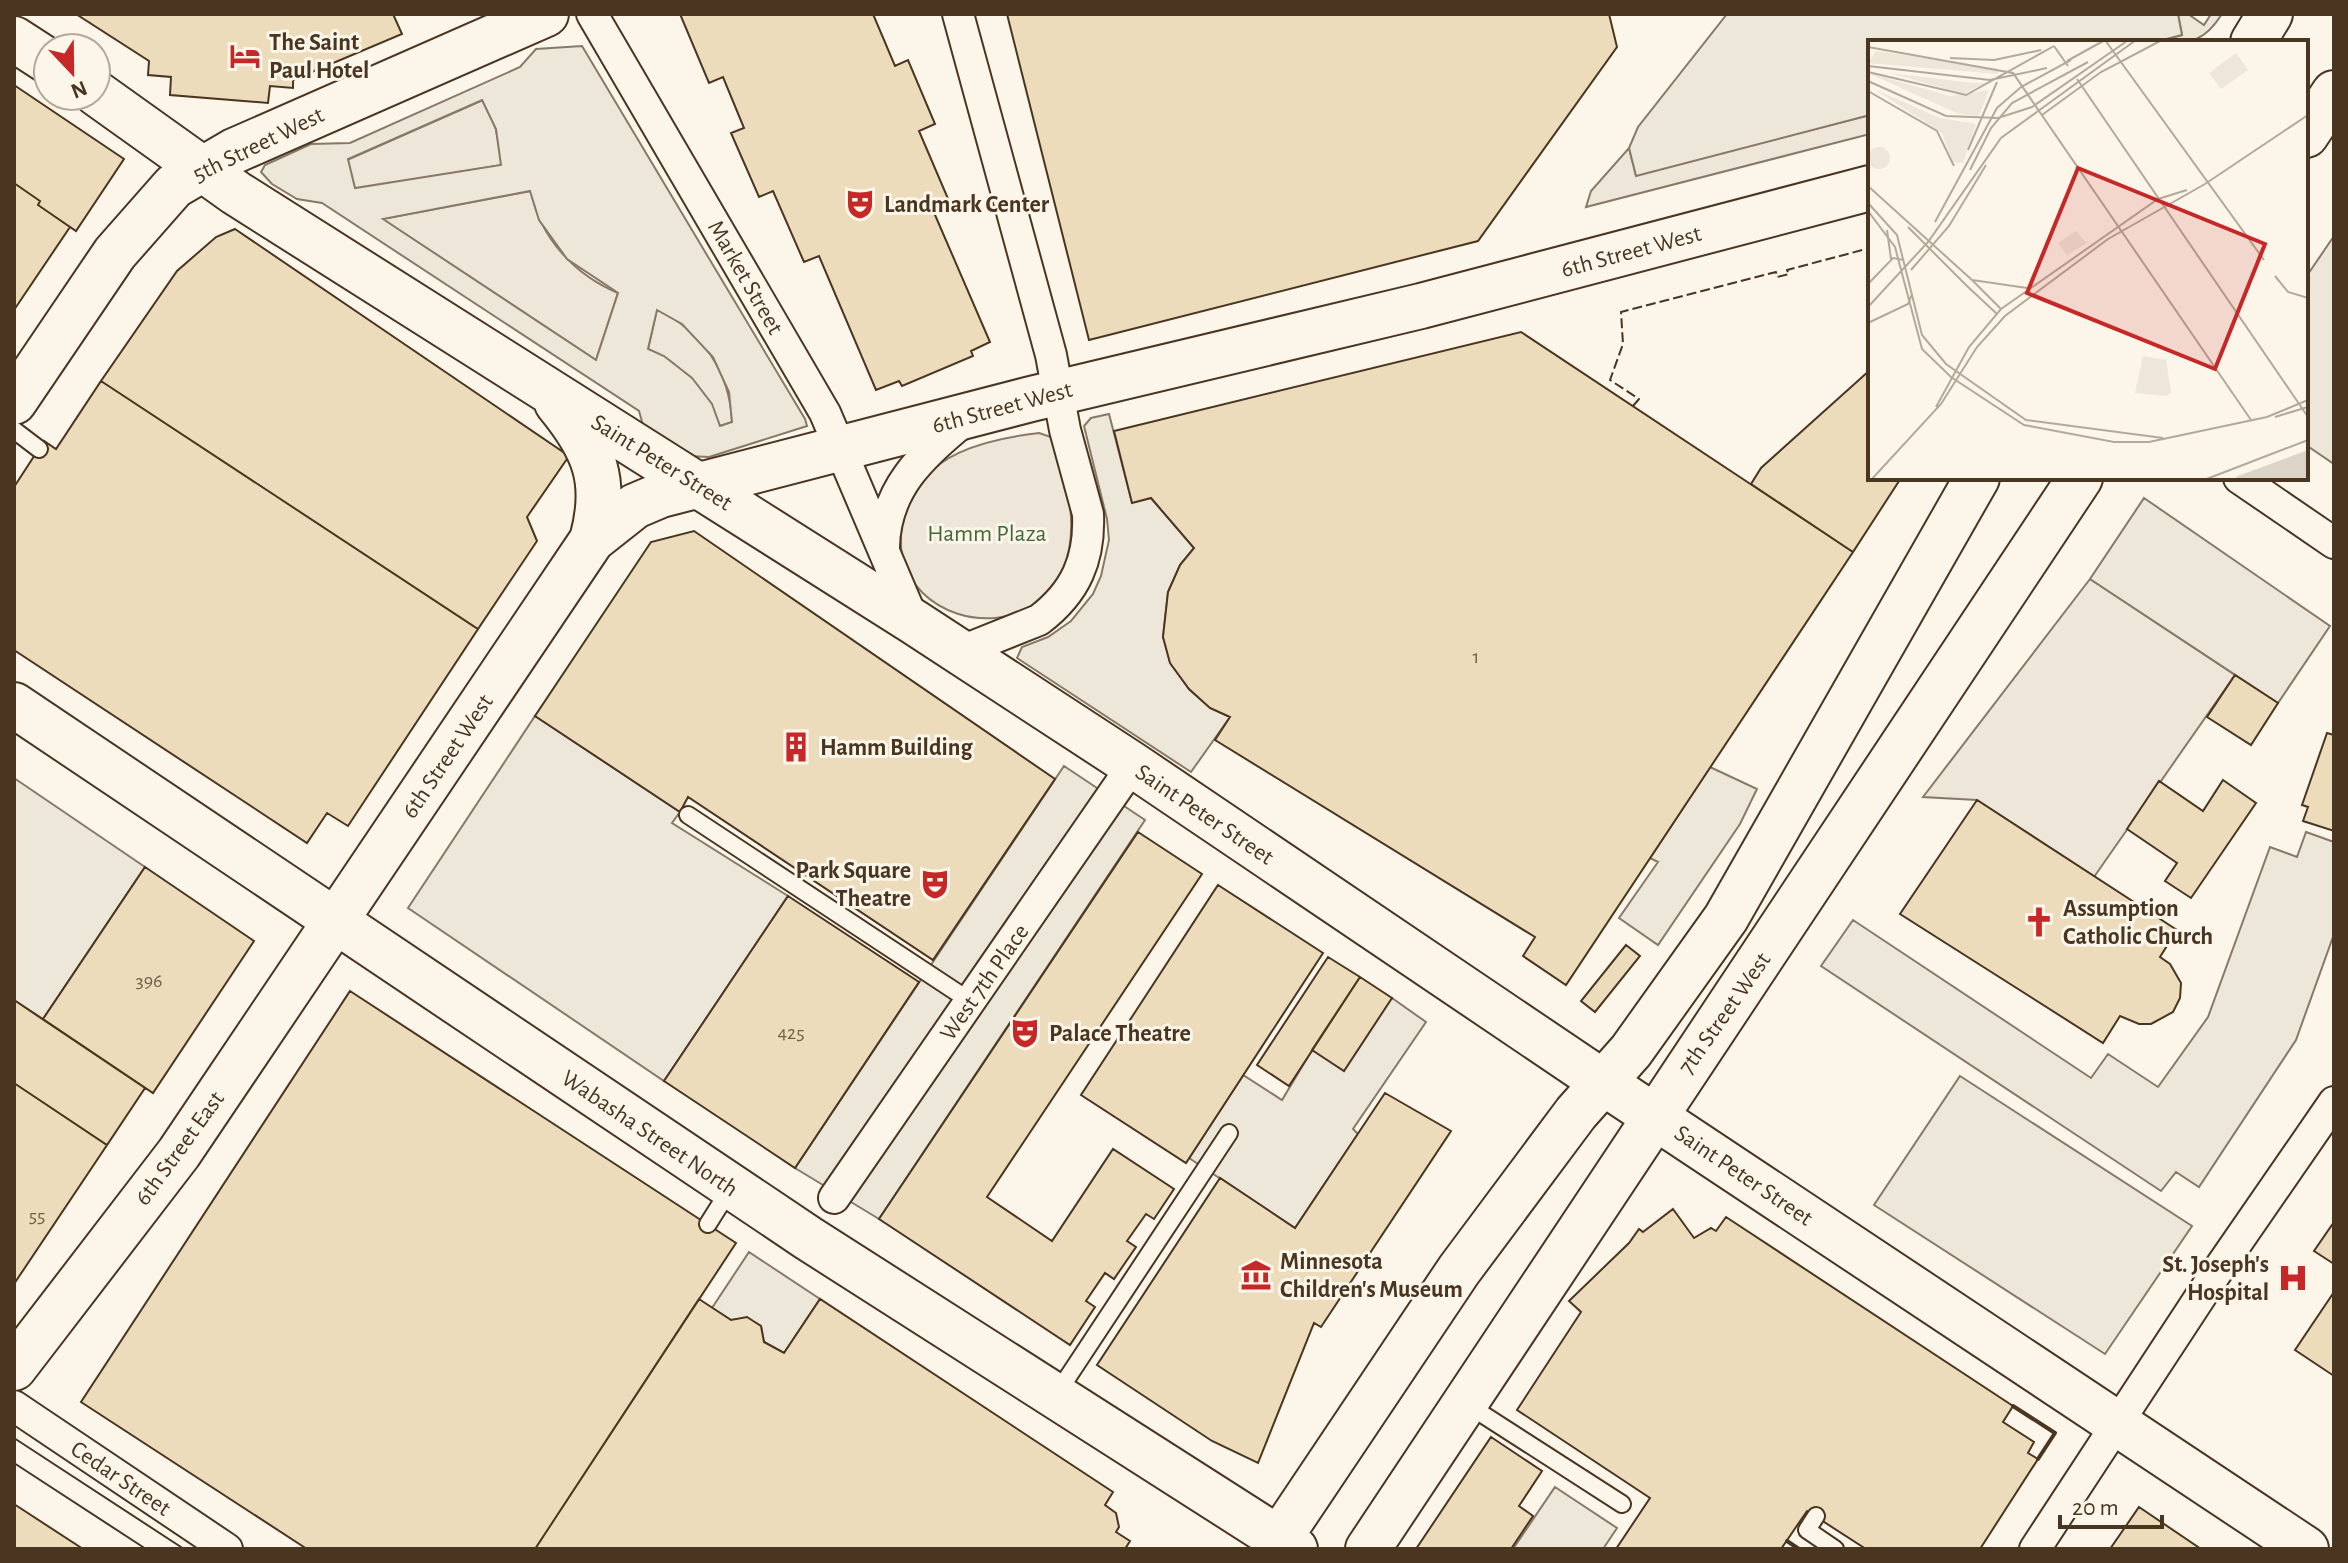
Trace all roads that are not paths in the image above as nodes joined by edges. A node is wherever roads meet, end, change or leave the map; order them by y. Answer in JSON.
{"nodes":[{"id":1,"x":546,"y":14,"type":"edge"},
{"id":2,"x":592,"y":14,"type":"edge"},
{"id":3,"x":958,"y":14,"type":"edge"},
{"id":4,"x":2270,"y":14,"type":"edge"},
{"id":5,"x":14,"y":39,"type":"edge"},
{"id":6,"x":2254,"y":40,"type":"edge"},
{"id":7,"x":32,"y":51,"type":"edge"},
{"id":8,"x":2334,"y":69,"type":"edge"},
{"id":9,"x":2308,"y":76,"type":"edge"},
{"id":10,"x":2334,"y":93,"type":"edge"},
{"id":11,"x":112,"y":104,"type":"edge"},
{"id":12,"x":2308,"y":132,"type":"edge"},
{"id":13,"x":204,"y":168,"type":"junction"},
{"id":14,"x":1868,"y":189,"type":"edge"},
{"id":15,"x":544,"y":387,"type":"junction"},
{"id":16,"x":1058,"y":392,"type":"junction"},
{"id":17,"x":14,"y":402,"type":"edge"},
{"id":18,"x":972,"y":414,"type":"junction"},
{"id":19,"x":14,"y":430,"type":"edge"},
{"id":20,"x":39,"y":449,"type":"dead end"},
{"id":21,"x":842,"y":451,"type":"junction"},
{"id":22,"x":1976,"y":480,"type":"edge"},
{"id":23,"x":2079,"y":480,"type":"edge"},
{"id":24,"x":2242,"y":480,"type":"edge"},
{"id":25,"x":701,"y":486,"type":"junction"},
{"id":26,"x":592,"y":540,"type":"junction"},
{"id":27,"x":2334,"y":543,"type":"edge"},
{"id":28,"x":884,"y":549,"type":"junction"},
{"id":29,"x":914,"y":622,"type":"junction"},
{"id":30,"x":959,"y":652,"type":"junction"},
{"id":31,"x":14,"y":705,"type":"edge"},
{"id":32,"x":1133,"y":765,"type":"junction"},
{"id":33,"x":688,"y":815,"type":"dead end"},
{"id":34,"x":335,"y":921,"type":"junction"},
{"id":35,"x":970,"y":1001,"type":"junction"},
{"id":36,"x":1604,"y":1083,"type":"junction"},
{"id":37,"x":2334,"y":1102,"type":"edge"},
{"id":38,"x":1654,"y":1116,"type":"junction"},
{"id":39,"x":1229,"y":1133,"type":"dead end"},
{"id":40,"x":731,"y":1187,"type":"junction"},
{"id":41,"x":834,"y":1198,"type":"dead end"},
{"id":42,"x":708,"y":1224,"type":"dead end"},
{"id":43,"x":14,"y":1368,"type":"edge"},
{"id":44,"x":1055,"y":1397,"type":"junction"},
{"id":45,"x":1464,"y":1402,"type":"junction"},
{"id":46,"x":14,"y":1406,"type":"edge"},
{"id":47,"x":2116,"y":1424,"type":"junction"},
{"id":48,"x":1622,"y":1504,"type":"dead end"},
{"id":49,"x":1816,"y":1516,"type":"dead end"},
{"id":50,"x":1282,"y":1546,"type":"edge"},
{"id":51,"x":227,"y":1549,"type":"edge"},
{"id":52,"x":1368,"y":1549,"type":"edge"},
{"id":53,"x":1835,"y":1549,"type":"edge"},
{"id":54,"x":2035,"y":1549,"type":"edge"},
{"id":55,"x":2306,"y":1549,"type":"edge"}],
"edges":[{"from":1,"to":13,"type":"main road","name":"5th Street West"},
{"from":2,"to":21,"type":"street","name":"Market Street"},
{"from":3,"to":16,"type":"street"},
{"from":4,"to":6,"type":"main road"},
{"from":5,"to":7,"type":"main road"},
{"from":8,"to":9,"type":"main road"},
{"from":10,"to":12,"type":"main road"},
{"from":11,"to":13,"type":"main road","name":"Saint Peter Street"},
{"from":13,"to":15,"type":"main road","name":"Saint Peter Street"},
{"from":13,"to":17,"type":"main road","name":"5th Street West"},
{"from":14,"to":16,"type":"main road","name":"6th Street West"},
{"from":15,"to":25,"type":"main road","name":"Saint Peter Street"},
{"from":15,"to":26,"type":"main road"},
{"from":16,"to":18,"type":"main road","name":"6th Street West"},
{"from":16,"to":30,"type":"street"},
{"from":18,"to":21,"type":"main road","name":"6th Street West"},
{"from":18,"to":28,"type":"street"},
{"from":19,"to":20,"type":"lane"},
{"from":21,"to":25,"type":"main road","name":"6th Street West"},
{"from":21,"to":28,"type":"street","name":"Market Street"},
{"from":22,"to":36,"type":"main road"},
{"from":23,"to":38,"type":"main road","name":"7th Street West"},
{"from":24,"to":27,"type":"street"},
{"from":25,"to":26,"type":"main road","name":"6th Street West"},
{"from":25,"to":29,"type":"main road","name":"Saint Peter Street"},
{"from":26,"to":34,"type":"main road","name":"6th Street West"},
{"from":28,"to":29,"type":"street","name":"Market Street"},
{"from":29,"to":30,"type":"main road","name":"Saint Peter Street"},
{"from":30,"to":32,"type":"main road","name":"Saint Peter Street"},
{"from":31,"to":34,"type":"main road","name":"Wabasha Street North"},
{"from":32,"to":35,"type":"street","name":"West 7th Place"},
{"from":32,"to":36,"type":"main road","name":"Saint Peter Street"},
{"from":33,"to":35,"type":"lane"},
{"from":34,"to":40,"type":"main road","name":"Wabasha Street North"},
{"from":34,"to":43,"type":"main road","name":"6th Street East"},
{"from":35,"to":41,"type":"street","name":"West 7th Place"},
{"from":36,"to":38,"type":"main road","name":"Saint Peter Street"},
{"from":36,"to":50,"type":"main road"},
{"from":37,"to":47,"type":"street"},
{"from":38,"to":45,"type":"main road","name":"7th Street West"},
{"from":38,"to":47,"type":"main road","name":"Saint Peter Street"},
{"from":39,"to":44,"type":"lane"},
{"from":40,"to":42,"type":"lane"},
{"from":40,"to":44,"type":"main road","name":"Wabasha Street North"},
{"from":44,"to":50,"type":"main road","name":"Wabasha Street North"},
{"from":45,"to":48,"type":"lane"},
{"from":45,"to":52,"type":"main road","name":"7th Street West"},
{"from":46,"to":51,"type":"street","name":"Cedar Street"},
{"from":47,"to":54,"type":"street"},
{"from":47,"to":55,"type":"main road","name":"Saint Peter Street"},
{"from":49,"to":53,"type":"lane"}]}
